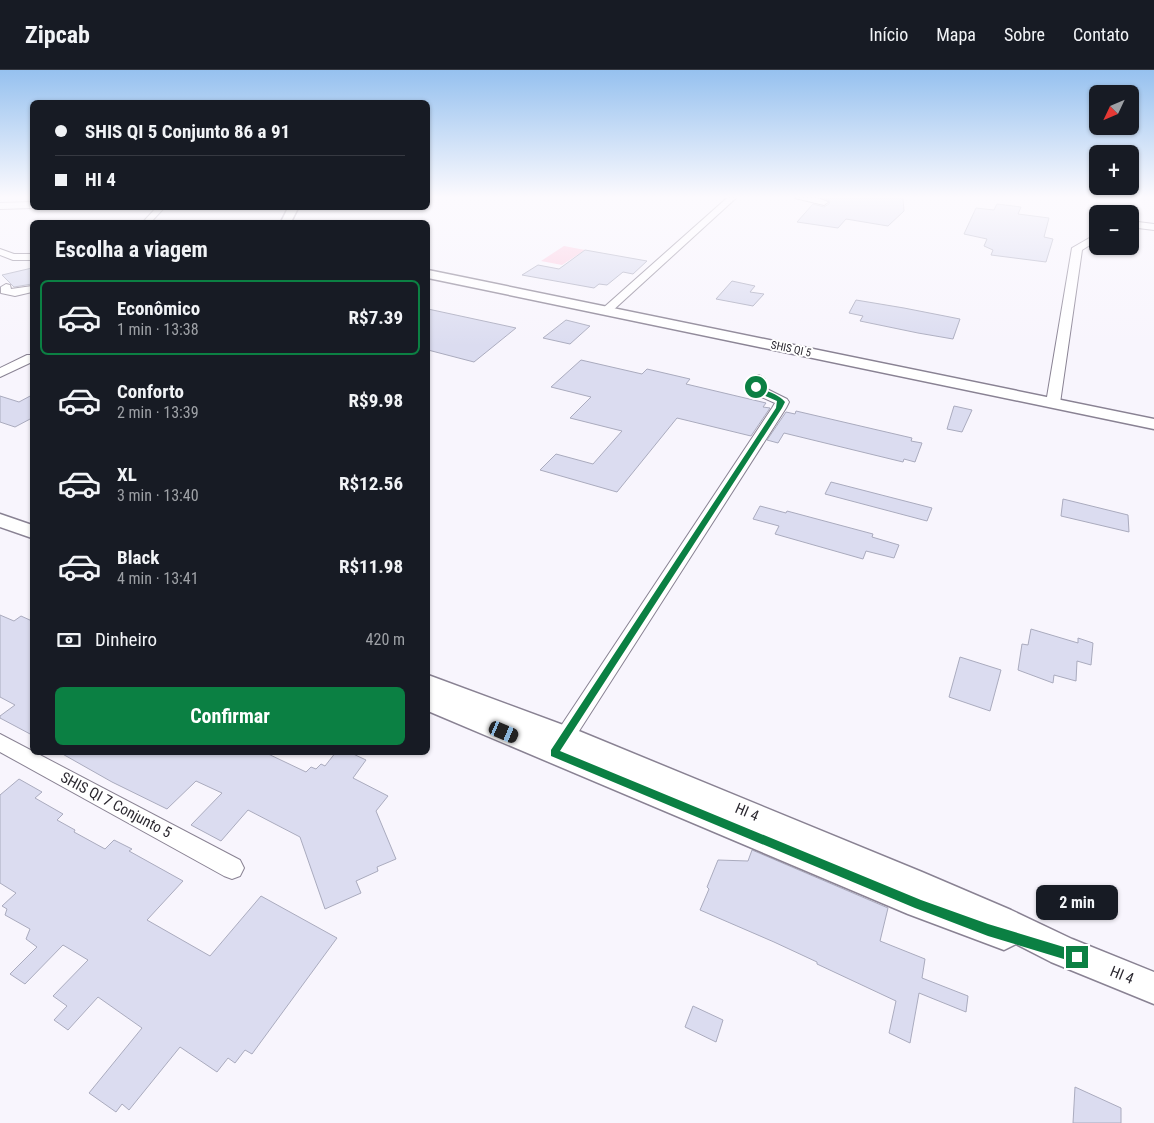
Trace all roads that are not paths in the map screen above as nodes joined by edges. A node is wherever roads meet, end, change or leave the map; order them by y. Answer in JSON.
{"nodes":[{"id":1,"x":677,"y":247,"type":"edge"},
{"id":2,"x":1080,"y":247,"type":"edge"},
{"id":3,"x":0,"y":252,"type":"edge"},
{"id":4,"x":30,"y":256,"type":"edge"},
{"id":5,"x":430,"y":274,"type":"edge"},
{"id":6,"x":6,"y":287,"type":"dead end"},
{"id":7,"x":30,"y":289,"type":"edge"},
{"id":8,"x":606,"y":311,"type":"junction"},
{"id":9,"x":30,"y":359,"type":"edge"},
{"id":10,"x":0,"y":374,"type":"edge"},
{"id":11,"x":759,"y":379,"type":"dead end"},
{"id":12,"x":1053,"y":403,"type":"junction"},
{"id":13,"x":1154,"y":424,"type":"edge"},
{"id":14,"x":1,"y":521,"type":"edge"},
{"id":15,"x":29,"y":527,"type":"edge"},
{"id":16,"x":430,"y":685,"type":"edge"},
{"id":17,"x":430,"y":702,"type":"edge"},
{"id":18,"x":0,"y":742,"type":"edge"},
{"id":19,"x":560,"y":744,"type":"junction"},
{"id":20,"x":232,"y":868,"type":"dead end"},
{"id":21,"x":1154,"y":988,"type":"edge"}],
"edges":[{"from":1,"to":8,"type":"street"},
{"from":2,"to":12,"type":"street"},
{"from":3,"to":4,"type":"street"},
{"from":5,"to":8,"type":"street","name":"SHIS QI 5"},
{"from":6,"to":7,"type":"street"},
{"from":8,"to":12,"type":"street","name":"SHIS QI 5"},
{"from":9,"to":10,"type":"street"},
{"from":11,"to":19,"type":"street"},
{"from":12,"to":13,"type":"street","name":"SHIS QI 5"},
{"from":14,"to":15,"type":"street"},
{"from":16,"to":19,"type":"street","name":"HI 4"},
{"from":17,"to":19,"type":"street","name":"HI 4"},
{"from":18,"to":20,"type":"street","name":"SHIS QI 7 Conjunto 5"},
{"from":19,"to":21,"type":"street","name":"HI 4"}]}
